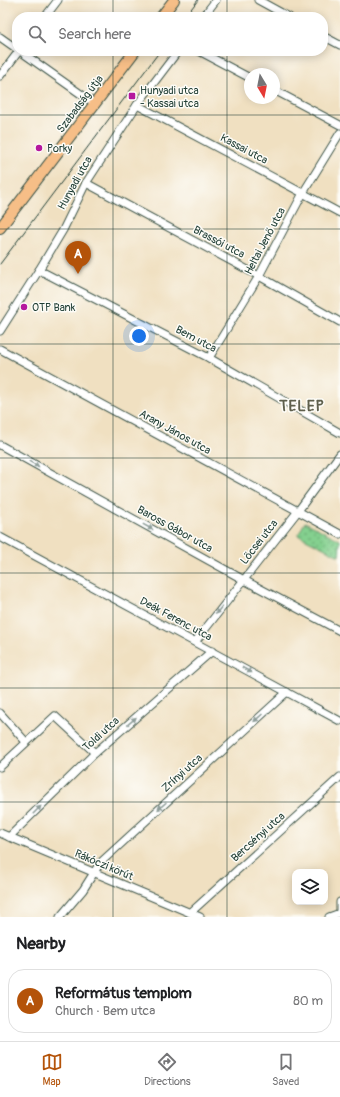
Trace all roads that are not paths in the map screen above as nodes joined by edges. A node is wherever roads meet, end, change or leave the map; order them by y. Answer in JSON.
{"nodes":[{"id":1,"x":58,"y":0,"type":"edge"},
{"id":2,"x":174,"y":0,"type":"edge"},
{"id":3,"x":216,"y":0,"type":"edge"},
{"id":4,"x":258,"y":0,"type":"edge"},
{"id":5,"x":49,"y":12,"type":"edge"},
{"id":6,"x":165,"y":12,"type":"edge"},
{"id":7,"x":207,"y":12,"type":"edge"},
{"id":8,"x":280,"y":12,"type":"edge"},
{"id":9,"x":0,"y":37,"type":"edge"},
{"id":10,"x":328,"y":39,"type":"edge"},
{"id":11,"x":12,"y":45,"type":"edge"},
{"id":12,"x":340,"y":45,"type":"edge"},
{"id":13,"x":15,"y":56,"type":"edge"},
{"id":14,"x":27,"y":56,"type":"edge"},
{"id":15,"x":131,"y":56,"type":"edge"},
{"id":16,"x":174,"y":56,"type":"edge"},
{"id":17,"x":208,"y":56,"type":"edge"},
{"id":18,"x":244,"y":75,"type":"edge"},
{"id":19,"x":0,"y":76,"type":"edge"},
{"id":20,"x":280,"y":93,"type":"edge"},
{"id":21,"x":95,"y":104,"type":"junction"},
{"id":22,"x":137,"y":105,"type":"junction"},
{"id":23,"x":340,"y":125,"type":"edge"},
{"id":24,"x":340,"y":133,"type":"edge"},
{"id":25,"x":86,"y":183,"type":"junction"},
{"id":26,"x":303,"y":193,"type":"junction"},
{"id":27,"x":340,"y":213,"type":"edge"},
{"id":28,"x":0,"y":228,"type":"edge"},
{"id":29,"x":39,"y":270,"type":"junction"},
{"id":30,"x":259,"y":276,"type":"junction"},
{"id":31,"x":340,"y":322,"type":"edge"},
{"id":32,"x":0,"y":331,"type":"edge"},
{"id":33,"x":0,"y":349,"type":"edge"},
{"id":34,"x":209,"y":358,"type":"junction"},
{"id":35,"x":340,"y":433,"type":"edge"},
{"id":36,"x":0,"y":445,"type":"edge"},
{"id":37,"x":340,"y":454,"type":"edge"},
{"id":38,"x":298,"y":511,"type":"junction"},
{"id":39,"x":340,"y":534,"type":"edge"},
{"id":40,"x":0,"y":537,"type":"edge"},
{"id":41,"x":244,"y":580,"type":"junction"},
{"id":42,"x":340,"y":631,"type":"edge"},
{"id":43,"x":195,"y":642,"type":"junction"},
{"id":44,"x":212,"y":651,"type":"junction"},
{"id":45,"x":287,"y":692,"type":"junction"},
{"id":46,"x":0,"y":713,"type":"edge"},
{"id":47,"x":340,"y":721,"type":"edge"},
{"id":48,"x":26,"y":742,"type":"junction"},
{"id":49,"x":95,"y":753,"type":"junction"},
{"id":50,"x":0,"y":767,"type":"edge"},
{"id":51,"x":340,"y":777,"type":"edge"},
{"id":52,"x":3,"y":836,"type":"edge"},
{"id":53,"x":94,"y":872,"type":"junction"},
{"id":54,"x":340,"y":902,"type":"edge"},
{"id":55,"x":190,"y":913,"type":"junction"},
{"id":56,"x":340,"y":913,"type":"edge"},
{"id":57,"x":60,"y":917,"type":"edge"},
{"id":58,"x":200,"y":917,"type":"edge"},
{"id":59,"x":329,"y":917,"type":"edge"}],
"edges":[{"from":1,"to":5,"type":"street"},
{"from":2,"to":6,"type":"main road"},
{"from":3,"to":7,"type":"street"},
{"from":4,"to":8,"type":"street"},
{"from":9,"to":11,"type":"street"},
{"from":10,"to":12,"type":"street"},
{"from":13,"to":19,"type":"street"},
{"from":14,"to":21,"type":"street"},
{"from":15,"to":21,"type":"main road","name":"Szabadság útja"},
{"from":16,"to":22,"type":"street","name":"Hunyadi utca"},
{"from":17,"to":18,"type":"street"},
{"from":20,"to":23,"type":"street"},
{"from":21,"to":28,"type":"main road","name":"Szabadság útja"},
{"from":22,"to":25,"type":"street","name":"Hunyadi utca"},
{"from":22,"to":26,"type":"street","name":"Kassai utca"},
{"from":24,"to":26,"type":"street","name":"Heltai Jenő utca"},
{"from":25,"to":29,"type":"street","name":"Hunyadi utca"},
{"from":25,"to":30,"type":"street","name":"Brassói utca"},
{"from":26,"to":27,"type":"street","name":"Kassai utca"},
{"from":26,"to":30,"type":"street","name":"Heltai Jenő utca"},
{"from":29,"to":32,"type":"street","name":"Hunyadi utca"},
{"from":29,"to":34,"type":"street","name":"Bem utca"},
{"from":30,"to":31,"type":"street","name":"Brassói utca"},
{"from":30,"to":34,"type":"street","name":"Heltai Jenő utca"},
{"from":33,"to":38,"type":"street","name":"Arany János utca"},
{"from":34,"to":35,"type":"street","name":"Bem utca"},
{"from":36,"to":41,"type":"street","name":"Baross Gábor utca","one_way":true},
{"from":37,"to":38,"type":"street","name":"Lőcsei utca"},
{"from":38,"to":39,"type":"street","name":"Arany János utca"},
{"from":38,"to":41,"type":"street","name":"Lőcsei utca"},
{"from":40,"to":43,"type":"street","name":"Deák Ferenc utca"},
{"from":41,"to":42,"type":"street","name":"Baross Gábor utca"},
{"from":41,"to":43,"type":"street","name":"Lőcsei utca","one_way":true},
{"from":43,"to":44,"type":"street","name":"Deák Ferenc utca"},
{"from":44,"to":45,"type":"street","name":"Deák Ferenc utca","one_way":true},
{"from":49,"to":44,"type":"street","name":"Toldi utca","one_way":true},
{"from":45,"to":47,"type":"street","name":"Deák Ferenc utca"},
{"from":45,"to":53,"type":"street","name":"Zrínyi utca","one_way":true},
{"from":46,"to":48,"type":"street"},
{"from":48,"to":49,"type":"street"},
{"from":48,"to":50,"type":"street"},
{"from":52,"to":49,"type":"street","name":"Toldi utca","one_way":true},
{"from":51,"to":55,"type":"street","name":"Bercsényi utca"},
{"from":52,"to":53,"type":"street","name":"Rákóczi körút"},
{"from":53,"to":55,"type":"street","name":"Rákóczi körút"},
{"from":53,"to":57,"type":"street","name":"Zrínyi utca"},
{"from":54,"to":56,"type":"street"},
{"from":55,"to":58,"type":"street","name":"Rákóczi körút"},
{"from":56,"to":59,"type":"street"}]}
